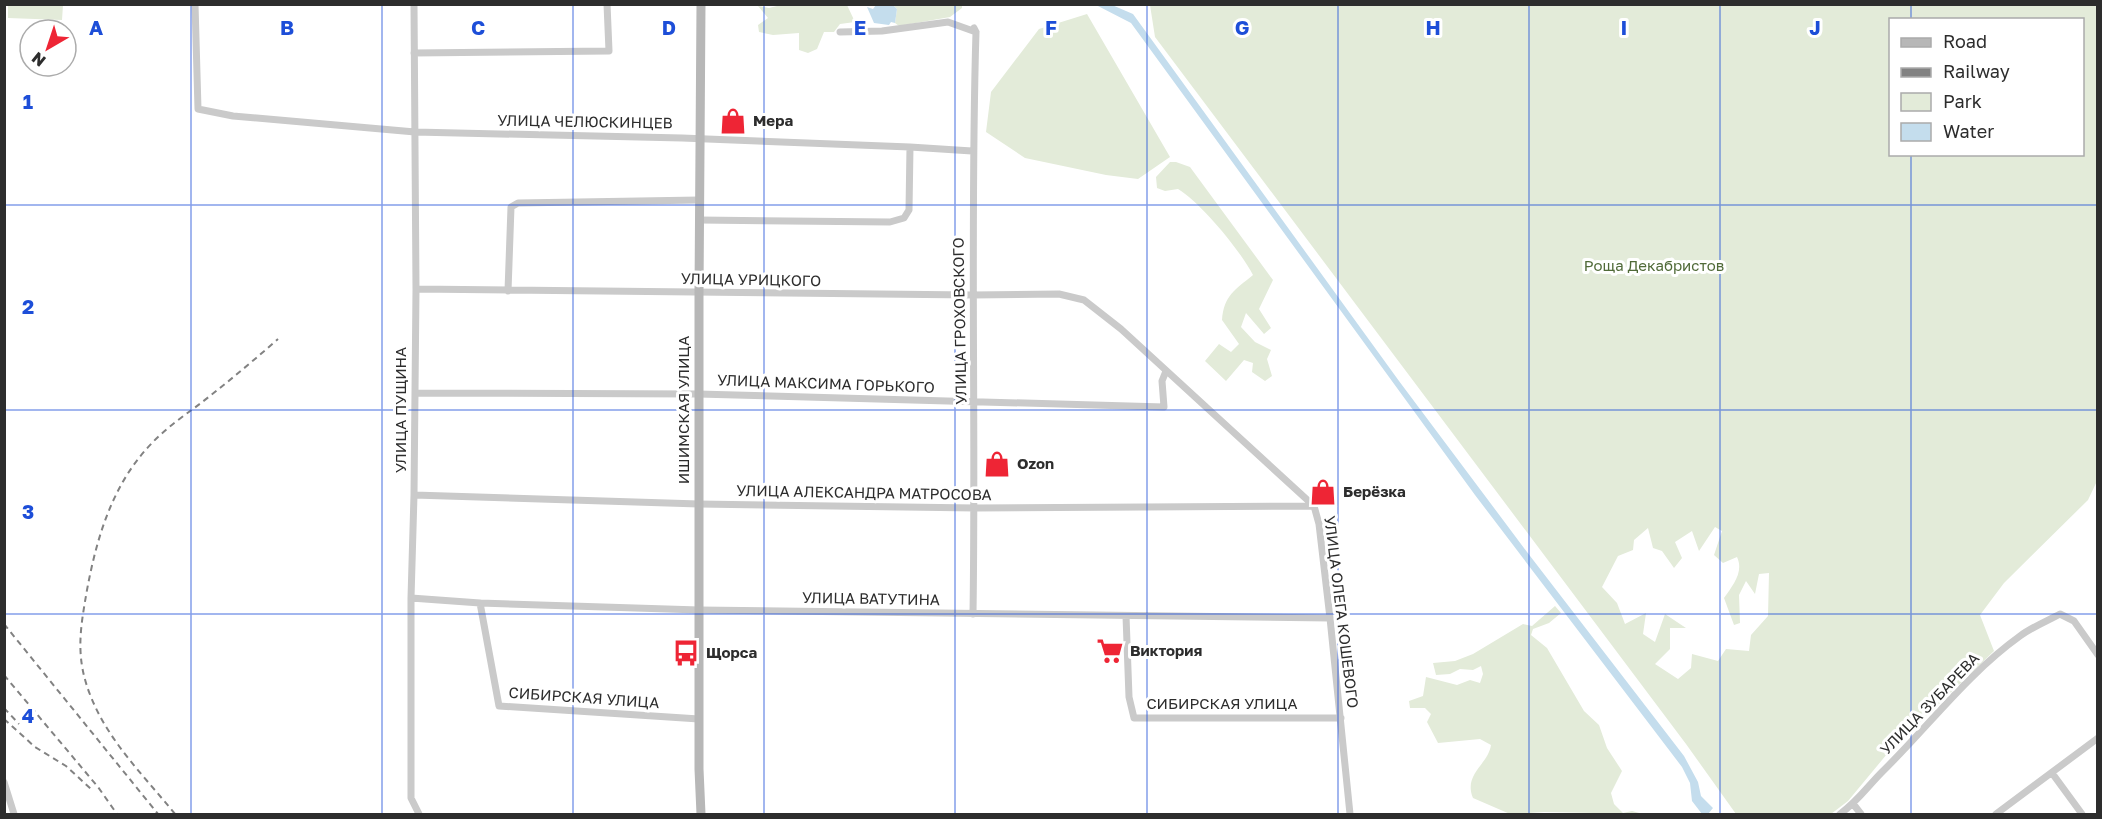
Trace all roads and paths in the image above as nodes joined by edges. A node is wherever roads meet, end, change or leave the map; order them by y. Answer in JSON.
{"nodes":[{"id":1,"x":195,"y":4,"type":"edge"},
{"id":2,"x":414,"y":4,"type":"edge"},
{"id":3,"x":607,"y":4,"type":"edge"},
{"id":4,"x":701,"y":4,"type":"edge"},
{"id":5,"x":840,"y":32,"type":"dead end"},
{"id":6,"x":414,"y":53,"type":"junction"},
{"id":7,"x":415,"y":132,"type":"junction"},
{"id":8,"x":700,"y":139,"type":"junction"},
{"id":9,"x":910,"y":147,"type":"junction"},
{"id":10,"x":972,"y":151,"type":"junction"},
{"id":11,"x":699,"y":200,"type":"junction"},
{"id":12,"x":699,"y":220,"type":"junction"},
{"id":13,"x":416,"y":289,"type":"junction"},
{"id":14,"x":508,"y":291,"type":"junction"},
{"id":15,"x":699,"y":293,"type":"junction"},
{"id":16,"x":972,"y":295,"type":"junction"},
{"id":17,"x":1084,"y":300,"type":"joint"},
{"id":18,"x":1166,"y":371,"type":"junction"},
{"id":19,"x":415,"y":393,"type":"junction"},
{"id":20,"x":699,"y":394,"type":"junction"},
{"id":21,"x":974,"y":401,"type":"junction"},
{"id":22,"x":414,"y":495,"type":"junction"},
{"id":23,"x":699,"y":504,"type":"junction"},
{"id":24,"x":1314,"y":506,"type":"junction"},
{"id":25,"x":975,"y":508,"type":"junction"},
{"id":26,"x":411,"y":598,"type":"junction"},
{"id":27,"x":480,"y":603,"type":"junction"},
{"id":28,"x":699,"y":610,"type":"junction"},
{"id":29,"x":973,"y":614,"type":"junction"},
{"id":30,"x":1126,"y":616,"type":"junction"},
{"id":31,"x":1330,"y":618,"type":"junction"},
{"id":32,"x":2097,"y":655,"type":"edge"},
{"id":33,"x":1341,"y":718,"type":"junction"},
{"id":34,"x":699,"y":720,"type":"junction"},
{"id":35,"x":2097,"y":738,"type":"edge"},
{"id":36,"x":2052,"y":772,"type":"junction"},
{"id":37,"x":4,"y":782,"type":"edge"},
{"id":38,"x":1854,"y":805,"type":"junction"},
{"id":39,"x":14,"y":814,"type":"edge"},
{"id":40,"x":420,"y":814,"type":"edge"},
{"id":41,"x":701,"y":814,"type":"edge"},
{"id":42,"x":1350,"y":814,"type":"edge"},
{"id":43,"x":1840,"y":814,"type":"edge"},
{"id":44,"x":1861,"y":814,"type":"edge"},
{"id":45,"x":1996,"y":814,"type":"edge"},
{"id":46,"x":2082,"y":814,"type":"edge"}],
"edges":[{"from":1,"to":7,"type":"street","name":"УЛИЦА ЧЕЛЮСКИНЦЕВ"},
{"from":2,"to":6,"type":"street","name":"УЛИЦА ПУЩИНА"},
{"from":3,"to":6,"type":"street"},
{"from":4,"to":8,"type":"main road","name":"ИШИМСКАЯ УЛИЦА"},
{"from":5,"to":10,"type":"street","name":"УЛИЦА ГРОХОВСКОГО"},
{"from":6,"to":7,"type":"street","name":"УЛИЦА ПУЩИНА"},
{"from":7,"to":8,"type":"street","name":"УЛИЦА ЧЕЛЮСКИНЦЕВ"},
{"from":7,"to":13,"type":"street","name":"УЛИЦА ПУЩИНА"},
{"from":8,"to":9,"type":"street","name":"УЛИЦА ЧЕЛЮСКИНЦЕВ"},
{"from":8,"to":11,"type":"main road","name":"ИШИМСКАЯ УЛИЦА"},
{"from":9,"to":10,"type":"street","name":"УЛИЦА ЧЕЛЮСКИНЦЕВ"},
{"from":9,"to":12,"type":"street"},
{"from":10,"to":16,"type":"street","name":"УЛИЦА ГРОХОВСКОГО"},
{"from":11,"to":12,"type":"main road","name":"ИШИМСКАЯ УЛИЦА"},
{"from":11,"to":14,"type":"street"},
{"from":12,"to":15,"type":"main road","name":"ИШИМСКАЯ УЛИЦА"},
{"from":13,"to":14,"type":"street","name":"УЛИЦА УРИЦКОГО"},
{"from":13,"to":19,"type":"street","name":"УЛИЦА ПУЩИНА"},
{"from":14,"to":15,"type":"street","name":"УЛИЦА УРИЦКОГО"},
{"from":15,"to":16,"type":"street","name":"УЛИЦА УРИЦКОГО"},
{"from":15,"to":20,"type":"main road","name":"ИШИМСКАЯ УЛИЦА"},
{"from":16,"to":17,"type":"street","name":"УЛИЦА УРИЦКОГО"},
{"from":16,"to":21,"type":"street","name":"УЛИЦА ГРОХОВСКОГО"},
{"from":17,"to":18,"type":"street","name":"УЛИЦА ОЛЕГА КОШЕВОГО"},
{"from":18,"to":21,"type":"street","name":"УЛИЦА МАКСИМА ГОРЬКОГО"},
{"from":18,"to":24,"type":"street","name":"УЛИЦА ОЛЕГА КОШЕВОГО"},
{"from":19,"to":20,"type":"street","name":"УЛИЦА МАКСИМА ГОРЬКОГО"},
{"from":19,"to":22,"type":"street","name":"УЛИЦА ПУЩИНА"},
{"from":20,"to":21,"type":"street","name":"УЛИЦА МАКСИМА ГОРЬКОГО"},
{"from":20,"to":23,"type":"main road","name":"ИШИМСКАЯ УЛИЦА"},
{"from":21,"to":25,"type":"street","name":"УЛИЦА ГРОХОВСКОГО"},
{"from":22,"to":23,"type":"street","name":"УЛИЦА АЛЕКСАНДРА МАТРОСОВА"},
{"from":22,"to":26,"type":"street","name":"УЛИЦА ПУЩИНА"},
{"from":23,"to":25,"type":"street","name":"УЛИЦА АЛЕКСАНДРА МАТРОСОВА"},
{"from":23,"to":28,"type":"main road","name":"ИШИМСКАЯ УЛИЦА"},
{"from":24,"to":25,"type":"street","name":"УЛИЦА АЛЕКСАНДРА МАТРОСОВА"},
{"from":24,"to":31,"type":"street","name":"УЛИЦА ОЛЕГА КОШЕВОГО"},
{"from":25,"to":29,"type":"street","name":"УЛИЦА ГРОХОВСКОГО"},
{"from":26,"to":27,"type":"street","name":"УЛИЦА ВАТУТИНА"},
{"from":26,"to":40,"type":"street","name":"УЛИЦА ПУЩИНА"},
{"from":27,"to":28,"type":"street","name":"УЛИЦА ВАТУТИНА"},
{"from":27,"to":34,"type":"street","name":"СИБИРСКАЯ УЛИЦА"},
{"from":28,"to":29,"type":"street","name":"УЛИЦА ВАТУТИНА"},
{"from":28,"to":34,"type":"main road","name":"ИШИМСКАЯ УЛИЦА"},
{"from":29,"to":30,"type":"street","name":"УЛИЦА ВАТУТИНА"},
{"from":30,"to":31,"type":"street","name":"УЛИЦА ВАТУТИНА"},
{"from":30,"to":33,"type":"street","name":"СИБИРСКАЯ УЛИЦА"},
{"from":31,"to":33,"type":"street","name":"УЛИЦА ОЛЕГА КОШЕВОГО"},
{"from":32,"to":38,"type":"street","name":"УЛИЦА ЗУБАРЕВА"},
{"from":33,"to":42,"type":"street","name":"УЛИЦА ОЛЕГА КОШЕВОГО"},
{"from":34,"to":41,"type":"main road","name":"ИШИМСКАЯ УЛИЦА"},
{"from":35,"to":36,"type":"street"},
{"from":36,"to":45,"type":"street"},
{"from":36,"to":46,"type":"street"},
{"from":37,"to":39,"type":"street"},
{"from":38,"to":43,"type":"street","name":"УЛИЦА ЗУБАРЕВА"},
{"from":38,"to":44,"type":"street"}]}
